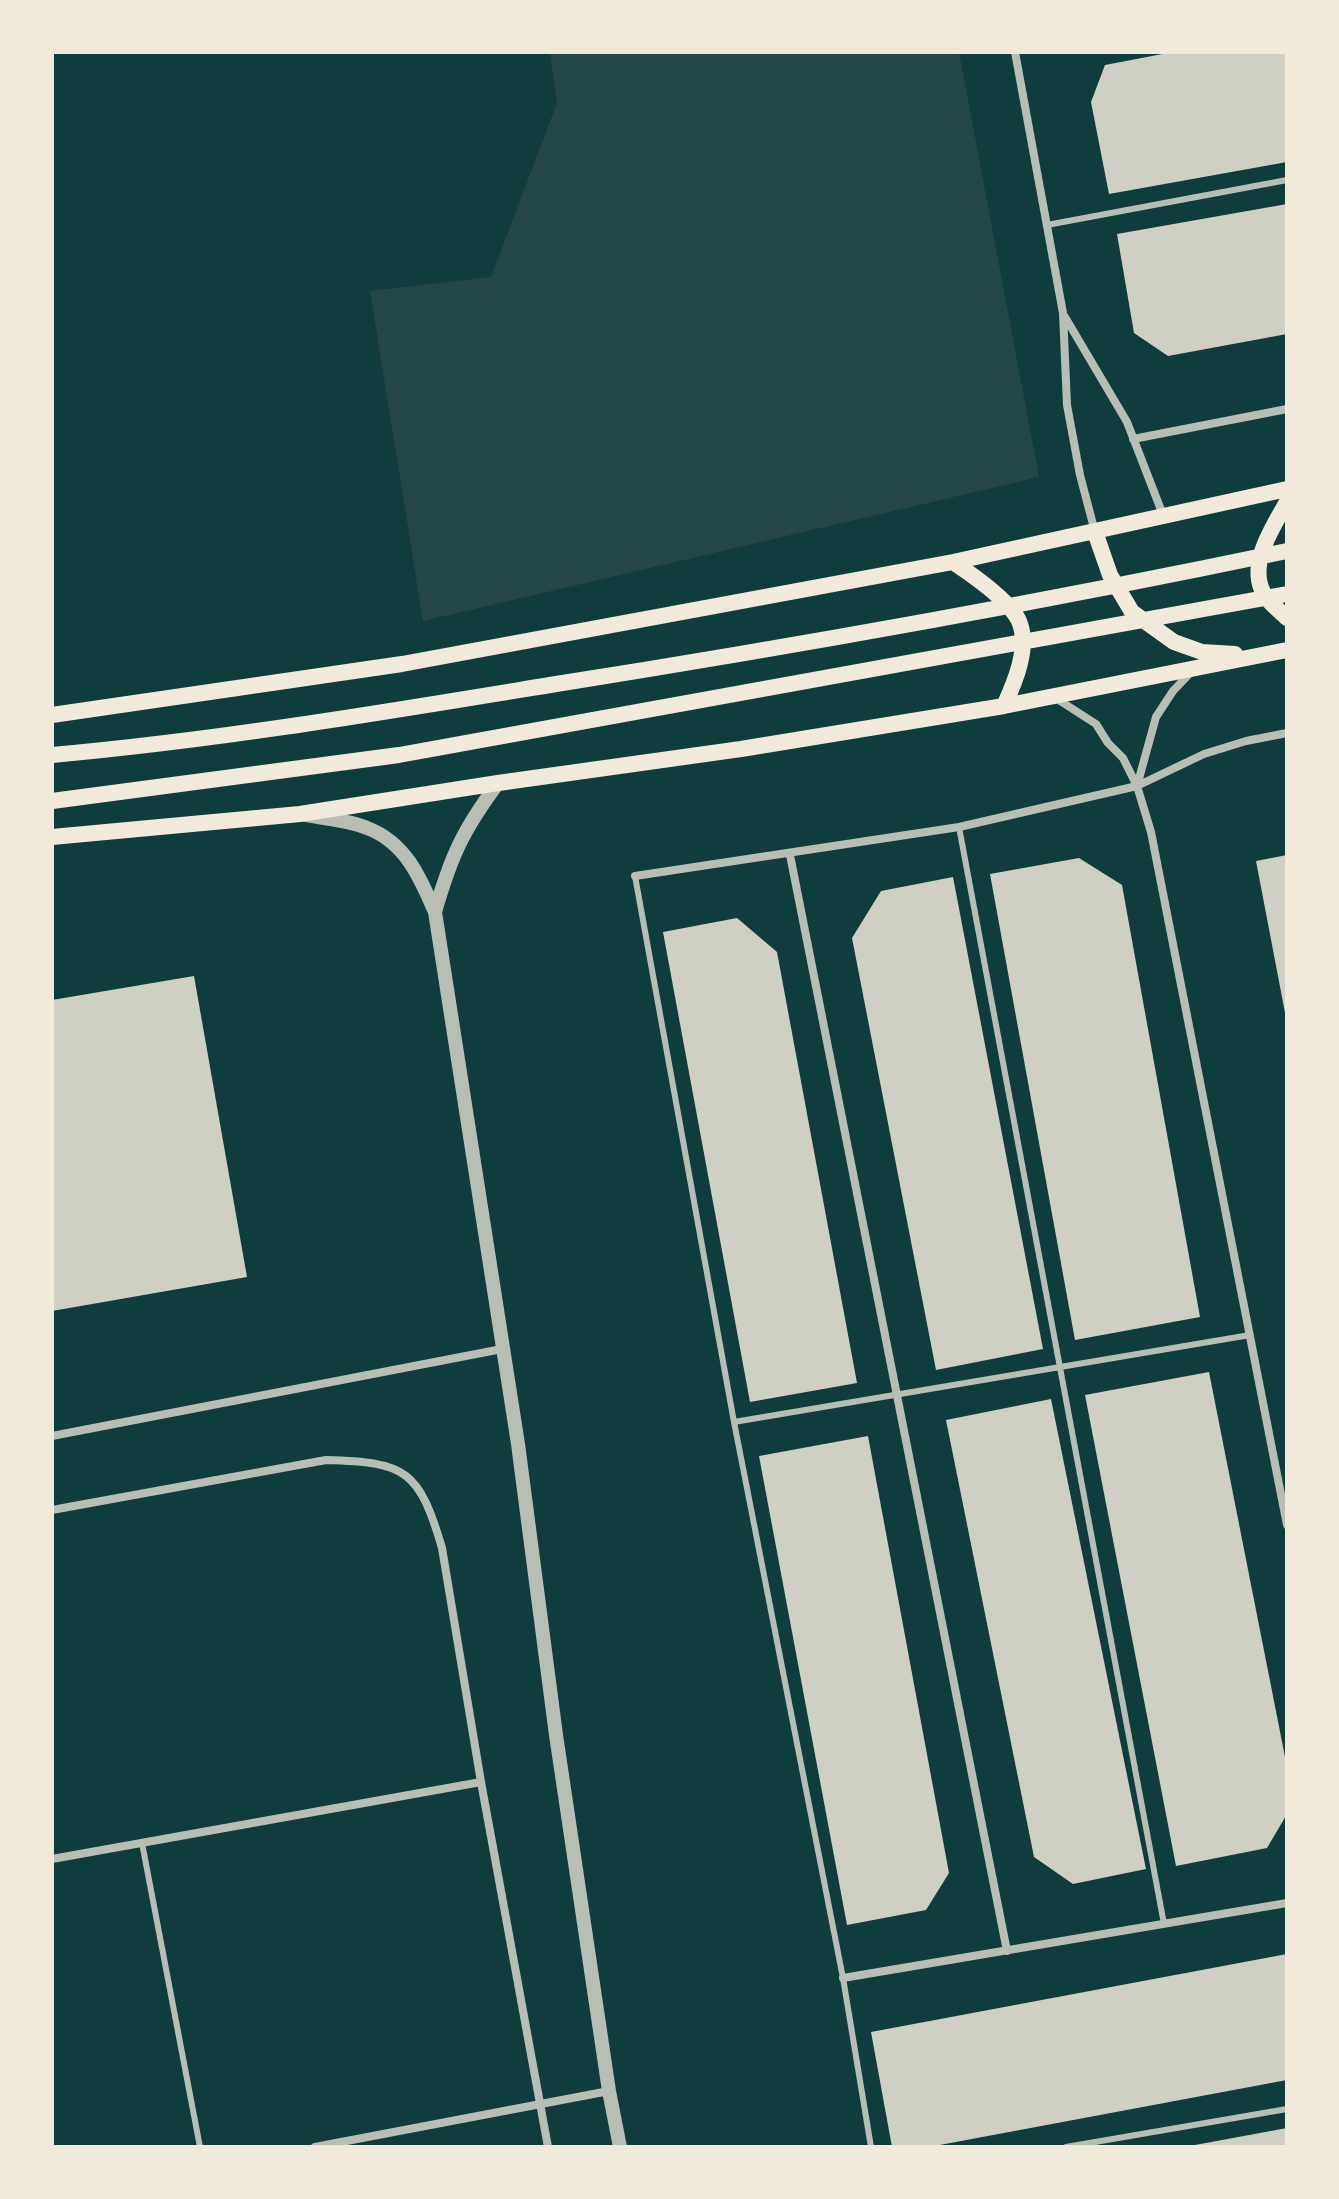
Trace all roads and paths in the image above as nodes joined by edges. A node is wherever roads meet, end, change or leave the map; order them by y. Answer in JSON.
{"nodes":[{"id":1,"x":1015,"y":52,"type":"edge"},
{"id":2,"x":1287,"y":180,"type":"edge"},
{"id":3,"x":1047,"y":225,"type":"junction"},
{"id":4,"x":1063,"y":313,"type":"junction"},
{"id":5,"x":1287,"y":409,"type":"edge"},
{"id":6,"x":1133,"y":439,"type":"junction"},
{"id":7,"x":1287,"y":489,"type":"edge"},
{"id":8,"x":1287,"y":502,"type":"edge"},
{"id":9,"x":1163,"y":515,"type":"junction"},
{"id":10,"x":1095,"y":532,"type":"junction"},
{"id":11,"x":1287,"y":551,"type":"edge"},
{"id":12,"x":953,"y":562,"type":"junction"},
{"id":13,"x":1287,"y":594,"type":"edge"},
{"id":14,"x":1287,"y":618,"type":"edge"},
{"id":15,"x":1287,"y":650,"type":"edge"},
{"id":16,"x":1256,"y":656,"type":"junction"},
{"id":17,"x":1193,"y":670,"type":"junction"},
{"id":18,"x":1051,"y":695,"type":"junction"},
{"id":19,"x":1004,"y":706,"type":"junction"},
{"id":20,"x":52,"y":715,"type":"edge"},
{"id":21,"x":1287,"y":733,"type":"edge"},
{"id":22,"x":52,"y":755,"type":"edge"},
{"id":23,"x":498,"y":783,"type":"junction"},
{"id":24,"x":1137,"y":786,"type":"junction"},
{"id":25,"x":52,"y":801,"type":"edge"},
{"id":26,"x":300,"y":814,"type":"junction"},
{"id":27,"x":959,"y":827,"type":"junction"},
{"id":28,"x":52,"y":837,"type":"edge"},
{"id":29,"x":790,"y":855,"type":"junction"},
{"id":30,"x":635,"y":876,"type":"joint"},
{"id":31,"x":435,"y":912,"type":"junction"},
{"id":32,"x":1250,"y":1335,"type":"junction"},
{"id":33,"x":502,"y":1349,"type":"junction"},
{"id":34,"x":1060,"y":1367,"type":"junction"},
{"id":35,"x":896,"y":1395,"type":"junction"},
{"id":36,"x":734,"y":1422,"type":"junction"},
{"id":37,"x":52,"y":1436,"type":"edge"},
{"id":38,"x":52,"y":1510,"type":"edge"},
{"id":39,"x":1287,"y":1525,"type":"edge"},
{"id":40,"x":481,"y":1782,"type":"junction"},
{"id":41,"x":142,"y":1843,"type":"junction"},
{"id":42,"x":52,"y":1859,"type":"edge"},
{"id":43,"x":1287,"y":1903,"type":"edge"},
{"id":44,"x":1164,"y":1924,"type":"junction"},
{"id":45,"x":1007,"y":1951,"type":"junction"},
{"id":46,"x":843,"y":1978,"type":"junction"},
{"id":47,"x":609,"y":2091,"type":"junction"},
{"id":48,"x":539,"y":2104,"type":"junction"},
{"id":49,"x":1287,"y":2109,"type":"edge"},
{"id":50,"x":200,"y":2147,"type":"edge"},
{"id":51,"x":315,"y":2147,"type":"edge"},
{"id":52,"x":548,"y":2147,"type":"edge"},
{"id":53,"x":620,"y":2147,"type":"edge"},
{"id":54,"x":871,"y":2147,"type":"edge"},
{"id":55,"x":1066,"y":2147,"type":"edge"}],
"edges":[{"from":1,"to":3,"type":"street"},
{"from":2,"to":3,"type":"lane"},
{"from":3,"to":4,"type":"street"},
{"from":4,"to":6,"type":"street"},
{"from":4,"to":10,"type":"street"},
{"from":5,"to":6,"type":"street"},
{"from":6,"to":9,"type":"street"},
{"from":7,"to":9,"type":"main road"},
{"from":8,"to":14,"type":"main road"},
{"from":9,"to":10,"type":"main road"},
{"from":10,"to":12,"type":"main road"},
{"from":10,"to":16,"type":"main road"},
{"from":11,"to":22,"type":"main road"},
{"from":12,"to":19,"type":"main road"},
{"from":12,"to":20,"type":"main road"},
{"from":13,"to":25,"type":"main road"},
{"from":15,"to":16,"type":"main road"},
{"from":16,"to":17,"type":"main road"},
{"from":17,"to":18,"type":"main road"},
{"from":17,"to":24,"type":"street"},
{"from":18,"to":19,"type":"main road"},
{"from":18,"to":24,"type":"street"},
{"from":19,"to":23,"type":"main road"},
{"from":21,"to":24,"type":"street"},
{"from":23,"to":26,"type":"main road"},
{"from":23,"to":31,"type":"street"},
{"from":24,"to":27,"type":"street"},
{"from":24,"to":32,"type":"street"},
{"from":26,"to":28,"type":"main road"},
{"from":26,"to":31,"type":"street"},
{"from":27,"to":29,"type":"street"},
{"from":27,"to":34,"type":"lane"},
{"from":29,"to":30,"type":"street"},
{"from":29,"to":35,"type":"street"},
{"from":30,"to":36,"type":"lane"},
{"from":31,"to":33,"type":"street"},
{"from":32,"to":34,"type":"lane"},
{"from":32,"to":39,"type":"street"},
{"from":33,"to":37,"type":"street"},
{"from":33,"to":47,"type":"street"},
{"from":34,"to":35,"type":"lane"},
{"from":34,"to":44,"type":"lane"},
{"from":35,"to":36,"type":"lane"},
{"from":35,"to":45,"type":"street"},
{"from":36,"to":46,"type":"lane"},
{"from":38,"to":40,"type":"street"},
{"from":40,"to":41,"type":"street"},
{"from":40,"to":48,"type":"street"},
{"from":41,"to":42,"type":"street"},
{"from":41,"to":50,"type":"lane"},
{"from":43,"to":44,"type":"street"},
{"from":44,"to":45,"type":"street"},
{"from":45,"to":46,"type":"street"},
{"from":46,"to":54,"type":"lane"},
{"from":47,"to":48,"type":"street"},
{"from":47,"to":53,"type":"street"},
{"from":48,"to":51,"type":"street"},
{"from":48,"to":52,"type":"street"},
{"from":49,"to":55,"type":"lane"}]}
